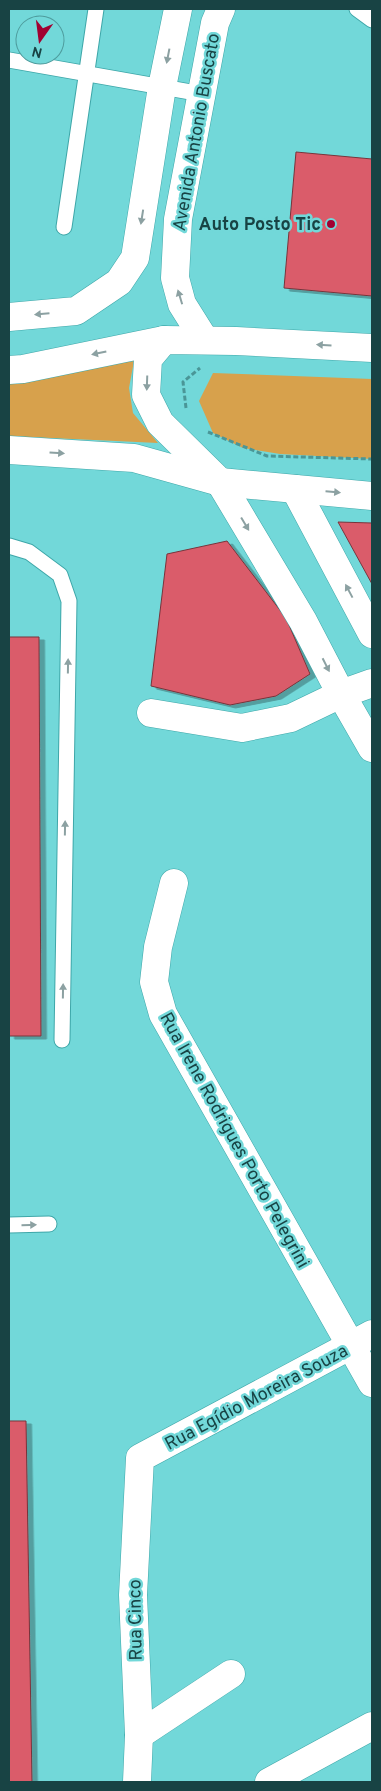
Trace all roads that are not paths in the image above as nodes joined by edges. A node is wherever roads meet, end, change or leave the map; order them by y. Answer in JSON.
{"nodes":[{"id":1,"x":96,"y":9,"type":"edge"},
{"id":2,"x":357,"y":9,"type":"edge"},
{"id":3,"x":177,"y":11,"type":"edge"},
{"id":4,"x":218,"y":16,"type":"edge"},
{"id":5,"x":372,"y":20,"type":"edge"},
{"id":6,"x":9,"y":60,"type":"edge"},
{"id":7,"x":86,"y":73,"type":"junction"},
{"id":8,"x":162,"y":86,"type":"junction"},
{"id":9,"x":202,"y":94,"type":"junction"},
{"id":10,"x":64,"y":227,"type":"dead end"},
{"id":11,"x":9,"y":317,"type":"edge"},
{"id":12,"x":164,"y":340,"type":"junction"},
{"id":13,"x":372,"y":348,"type":"edge"},
{"id":14,"x":204,"y":353,"type":"junction"},
{"id":15,"x":9,"y":370,"type":"edge"},
{"id":16,"x":9,"y":450,"type":"edge"},
{"id":17,"x":220,"y":482,"type":"junction"},
{"id":18,"x":295,"y":489,"type":"junction"},
{"id":19,"x":372,"y":496,"type":"edge"},
{"id":20,"x":9,"y":546,"type":"edge"},
{"id":21,"x":372,"y":634,"type":"edge"},
{"id":22,"x":372,"y":683,"type":"edge"},
{"id":23,"x":341,"y":694,"type":"junction"},
{"id":24,"x":151,"y":713,"type":"dead end"},
{"id":25,"x":372,"y":748,"type":"edge"},
{"id":26,"x":174,"y":884,"type":"dead end"},
{"id":27,"x":62,"y":1040,"type":"dead end"},
{"id":28,"x":49,"y":1224,"type":"dead end"},
{"id":29,"x":9,"y":1225,"type":"edge"},
{"id":30,"x":362,"y":1340,"type":"edge"},
{"id":31,"x":372,"y":1383,"type":"edge"},
{"id":32,"x":140,"y":1458,"type":"joint"},
{"id":33,"x":231,"y":1674,"type":"dead end"},
{"id":34,"x":372,"y":1726,"type":"edge"},
{"id":35,"x":139,"y":1735,"type":"junction"},
{"id":36,"x":137,"y":1782,"type":"edge"},
{"id":37,"x":269,"y":1782,"type":"edge"}],
"edges":[{"from":1,"to":7,"type":"lane"},
{"from":2,"to":5,"type":"lane"},
{"from":3,"to":4,"type":"street"},
{"from":3,"to":8,"type":"street","one_way":true},
{"from":4,"to":9,"type":"street","name":"Avenida Antonio Buscato"},
{"from":6,"to":7,"type":"lane"},
{"from":7,"to":8,"type":"lane"},
{"from":7,"to":10,"type":"lane"},
{"from":8,"to":9,"type":"lane"},
{"from":8,"to":11,"type":"street","one_way":true},
{"from":14,"to":9,"type":"street","name":"Avenida Antonio Buscato","one_way":true},
{"from":12,"to":14,"type":"street"},
{"from":12,"to":15,"type":"street","one_way":true},
{"from":12,"to":17,"type":"street","one_way":true},
{"from":13,"to":14,"type":"street","one_way":true},
{"from":16,"to":17,"type":"street","one_way":true},
{"from":17,"to":18,"type":"street"},
{"from":17,"to":23,"type":"street","one_way":true},
{"from":18,"to":19,"type":"street","one_way":true},
{"from":21,"to":18,"type":"street","one_way":true},
{"from":27,"to":20,"type":"lane","one_way":true},
{"from":22,"to":23,"type":"street"},
{"from":23,"to":24,"type":"street"},
{"from":23,"to":25,"type":"street"},
{"from":26,"to":30,"type":"street","name":"Rua Irene Rodrigues Porto Pelegrini"},
{"from":29,"to":28,"type":"lane","one_way":true},
{"from":30,"to":31,"type":"street","name":"Rua Irene Rodrigues Porto Pelegrini"},
{"from":30,"to":32,"type":"street","name":"Rua Egídio Moreira Souza"},
{"from":32,"to":35,"type":"street","name":"Rua Cinco"},
{"from":33,"to":35,"type":"street"},
{"from":34,"to":37,"type":"street"},
{"from":35,"to":36,"type":"street","name":"Rua Cinco"}]}
